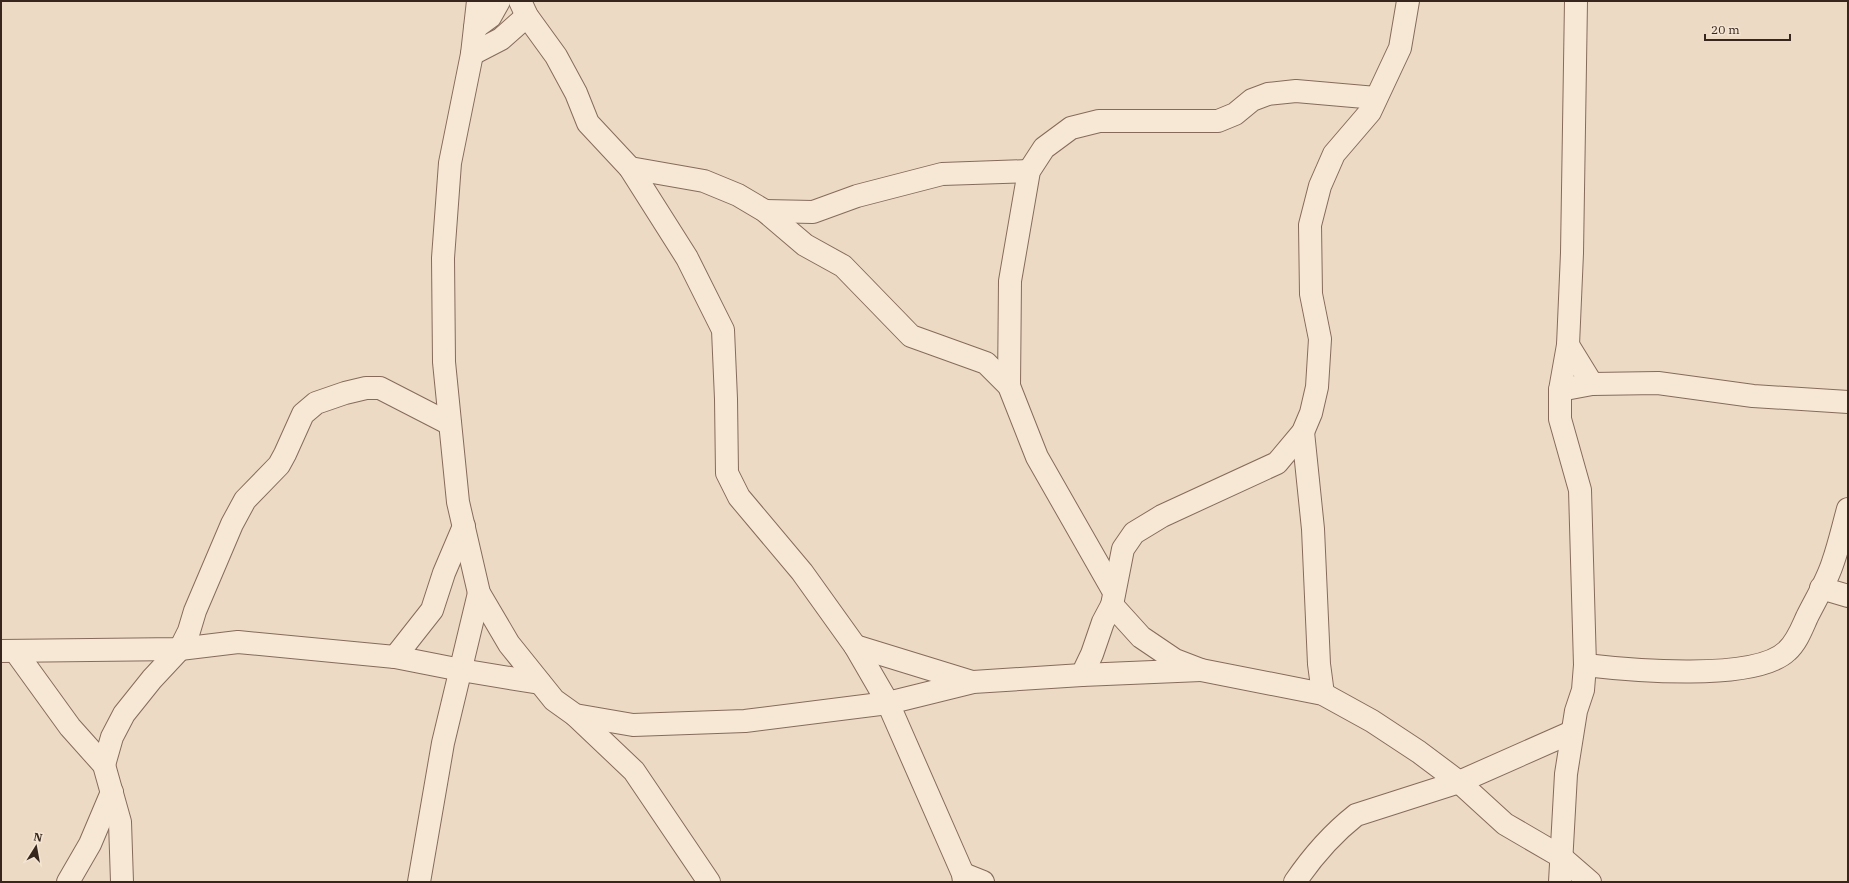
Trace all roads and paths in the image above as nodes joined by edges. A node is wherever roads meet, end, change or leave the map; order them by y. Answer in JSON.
{"nodes":[{"id":1,"x":478,"y":1,"type":"edge"},
{"id":2,"x":499,"y":1,"type":"edge"},
{"id":3,"x":1408,"y":1,"type":"edge"},
{"id":4,"x":1576,"y":1,"type":"edge"},
{"id":5,"x":523,"y":9,"type":"edge"},
{"id":6,"x":475,"y":28,"type":"junction"},
{"id":7,"x":472,"y":54,"type":"junction"},
{"id":8,"x":1376,"y":98,"type":"junction"},
{"id":9,"x":630,"y":168,"type":"junction"},
{"id":10,"x":1029,"y":171,"type":"junction"},
{"id":11,"x":765,"y":211,"type":"junction"},
{"id":12,"x":813,"y":212,"type":"junction"},
{"id":13,"x":805,"y":245,"type":"junction"},
{"id":14,"x":1568,"y":345,"type":"junction"},
{"id":15,"x":1592,"y":384,"type":"junction"},
{"id":16,"x":1009,"y":386,"type":"junction"},
{"id":17,"x":1560,"y":390,"type":"junction"},
{"id":18,"x":1848,"y":402,"type":"edge"},
{"id":19,"x":450,"y":424,"type":"junction"},
{"id":20,"x":1303,"y":432,"type":"junction"},
{"id":21,"x":1848,"y":509,"type":"edge"},
{"id":22,"x":464,"y":526,"type":"junction"},
{"id":23,"x":1821,"y":588,"type":"junction"},
{"id":24,"x":480,"y":592,"type":"junction"},
{"id":25,"x":1848,"y":596,"type":"edge"},
{"id":26,"x":1113,"y":598,"type":"junction"},
{"id":27,"x":855,"y":646,"type":"junction"},
{"id":28,"x":180,"y":649,"type":"junction"},
{"id":29,"x":8,"y":651,"type":"edge"},
{"id":30,"x":395,"y":657,"type":"junction"},
{"id":31,"x":1585,"y":665,"type":"junction"},
{"id":32,"x":461,"y":670,"type":"junction"},
{"id":33,"x":1201,"y":670,"type":"junction"},
{"id":34,"x":1082,"y":675,"type":"junction"},
{"id":35,"x":540,"y":682,"type":"junction"},
{"id":36,"x":973,"y":682,"type":"junction"},
{"id":37,"x":1323,"y":694,"type":"junction"},
{"id":38,"x":888,"y":703,"type":"junction"},
{"id":39,"x":575,"y":715,"type":"junction"},
{"id":40,"x":1572,"y":732,"type":"junction"},
{"id":41,"x":104,"y":765,"type":"junction"},
{"id":42,"x":1459,"y":782,"type":"junction"},
{"id":43,"x":112,"y":792,"type":"junction"},
{"id":44,"x":1560,"y":856,"type":"junction"},
{"id":45,"x":964,"y":878,"type":"edge"},
{"id":46,"x":68,"y":882,"type":"edge"},
{"id":47,"x":122,"y":882,"type":"edge"},
{"id":48,"x":419,"y":882,"type":"edge"},
{"id":49,"x":709,"y":882,"type":"edge"},
{"id":50,"x":983,"y":882,"type":"edge"},
{"id":51,"x":1295,"y":882,"type":"edge"},
{"id":52,"x":1560,"y":882,"type":"edge"},
{"id":53,"x":1590,"y":882,"type":"edge"}],
"edges":[{"from":1,"to":6,"type":"street"},
{"from":2,"to":6,"type":"street"},
{"from":3,"to":8,"type":"street"},
{"from":4,"to":14,"type":"street"},
{"from":5,"to":7,"type":"street"},
{"from":5,"to":9,"type":"street"},
{"from":6,"to":7,"type":"street"},
{"from":7,"to":19,"type":"street"},
{"from":8,"to":10,"type":"street"},
{"from":8,"to":20,"type":"street"},
{"from":9,"to":11,"type":"street"},
{"from":9,"to":27,"type":"street"},
{"from":10,"to":12,"type":"street"},
{"from":10,"to":16,"type":"street"},
{"from":11,"to":12,"type":"street"},
{"from":11,"to":13,"type":"street"},
{"from":12,"to":13,"type":"street"},
{"from":13,"to":16,"type":"street"},
{"from":14,"to":15,"type":"street"},
{"from":14,"to":17,"type":"street"},
{"from":15,"to":17,"type":"street"},
{"from":15,"to":18,"type":"street"},
{"from":16,"to":26,"type":"street"},
{"from":17,"to":31,"type":"street"},
{"from":19,"to":22,"type":"street"},
{"from":19,"to":28,"type":"street"},
{"from":20,"to":26,"type":"street"},
{"from":20,"to":37,"type":"street"},
{"from":21,"to":23,"type":"street"},
{"from":22,"to":24,"type":"street"},
{"from":22,"to":30,"type":"street"},
{"from":23,"to":25,"type":"street"},
{"from":23,"to":31,"type":"street"},
{"from":24,"to":32,"type":"street"},
{"from":24,"to":35,"type":"street"},
{"from":26,"to":33,"type":"street"},
{"from":26,"to":34,"type":"street"},
{"from":27,"to":36,"type":"street"},
{"from":27,"to":38,"type":"street"},
{"from":28,"to":29,"type":"street"},
{"from":28,"to":30,"type":"street"},
{"from":28,"to":41,"type":"street"},
{"from":29,"to":41,"type":"street"},
{"from":30,"to":32,"type":"street"},
{"from":31,"to":40,"type":"street"},
{"from":32,"to":35,"type":"street"},
{"from":32,"to":48,"type":"street"},
{"from":33,"to":34,"type":"street"},
{"from":33,"to":37,"type":"street"},
{"from":34,"to":36,"type":"street"},
{"from":35,"to":39,"type":"street"},
{"from":36,"to":38,"type":"street"},
{"from":37,"to":42,"type":"street"},
{"from":38,"to":39,"type":"street"},
{"from":38,"to":45,"type":"street"},
{"from":39,"to":49,"type":"street"},
{"from":40,"to":42,"type":"street"},
{"from":40,"to":44,"type":"street"},
{"from":41,"to":43,"type":"street"},
{"from":42,"to":44,"type":"street"},
{"from":42,"to":51,"type":"street"},
{"from":43,"to":46,"type":"street"},
{"from":43,"to":47,"type":"street"},
{"from":44,"to":52,"type":"street"},
{"from":44,"to":53,"type":"street"},
{"from":45,"to":50,"type":"street"}]}
